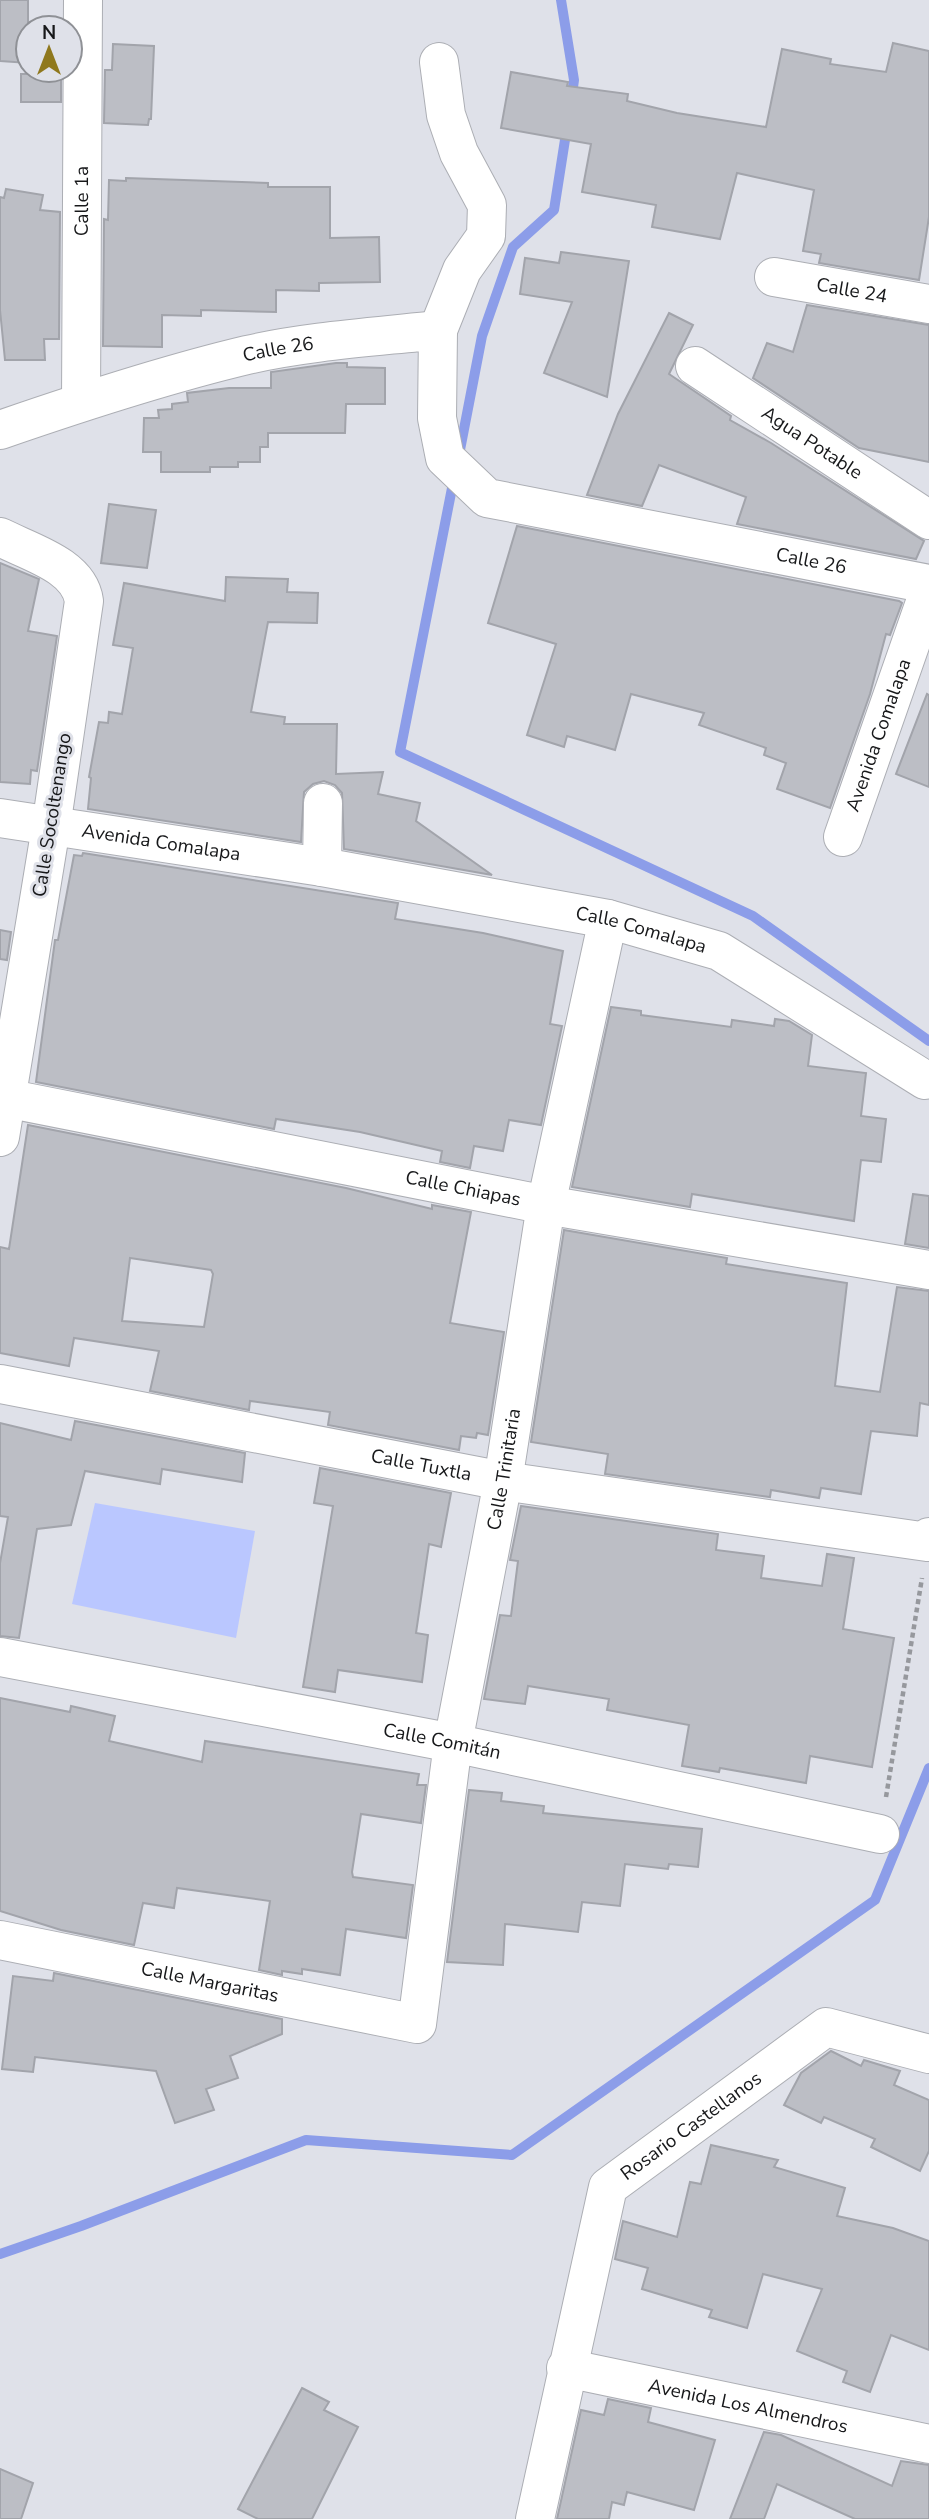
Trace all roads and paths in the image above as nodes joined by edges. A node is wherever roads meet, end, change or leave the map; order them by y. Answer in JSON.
{"nodes":[{"id":1,"x":83,"y":0,"type":"edge"},
{"id":2,"x":439,"y":62,"type":"dead end"},
{"id":3,"x":774,"y":277,"type":"dead end"},
{"id":4,"x":929,"y":304,"type":"edge"},
{"id":5,"x":438,"y":330,"type":"junction"},
{"id":6,"x":695,"y":366,"type":"dead end"},
{"id":7,"x":81,"y":402,"type":"junction"},
{"id":8,"x":0,"y":430,"type":"edge"},
{"id":9,"x":929,"y":520,"type":"edge"},
{"id":10,"x":0,"y":537,"type":"edge"},
{"id":11,"x":929,"y":584,"type":"edge"},
{"id":12,"x":929,"y":591,"type":"edge"},
{"id":13,"x":323,"y":803,"type":"dead end"},
{"id":14,"x":0,"y":818,"type":"edge"},
{"id":15,"x":51,"y":827,"type":"junction"},
{"id":16,"x":843,"y":837,"type":"dead end"},
{"id":17,"x":322,"y":867,"type":"junction"},
{"id":18,"x":608,"y":919,"type":"junction"},
{"id":19,"x":925,"y":1080,"type":"dead end"},
{"id":20,"x":3,"y":1098,"type":"edge"},
{"id":21,"x":0,"y":1137,"type":"edge"},
{"id":22,"x":546,"y":1205,"type":"junction"},
{"id":23,"x":929,"y":1270,"type":"edge"},
{"id":24,"x":0,"y":1384,"type":"edge"},
{"id":25,"x":503,"y":1480,"type":"junction"},
{"id":26,"x":928,"y":1540,"type":"edge"},
{"id":27,"x":0,"y":1657,"type":"edge"},
{"id":28,"x":453,"y":1743,"type":"junction"},
{"id":29,"x":880,"y":1834,"type":"joint"},
{"id":30,"x":1,"y":1950,"type":"edge"},
{"id":31,"x":417,"y":2024,"type":"joint"},
{"id":32,"x":929,"y":2054,"type":"edge"},
{"id":33,"x":566,"y":2368,"type":"junction"},
{"id":34,"x":929,"y":2444,"type":"edge"},
{"id":35,"x":535,"y":2519,"type":"edge"}],
"edges":[{"from":1,"to":7,"type":"street","name":"Calle 1a"},
{"from":2,"to":5,"type":"street"},
{"from":3,"to":4,"type":"street","name":"Calle 24"},
{"from":5,"to":7,"type":"street","name":"Calle 26"},
{"from":5,"to":11,"type":"street","name":"Calle 26"},
{"from":6,"to":9,"type":"street","name":"Agua Potable"},
{"from":7,"to":8,"type":"street","name":"Calle 26"},
{"from":10,"to":15,"type":"street","name":"Calle Socoltenango"},
{"from":12,"to":16,"type":"street","name":"Avenida Comalapa"},
{"from":13,"to":17,"type":"street"},
{"from":14,"to":15,"type":"street","name":"Avenida Comalapa"},
{"from":15,"to":17,"type":"street","name":"Avenida Comalapa"},
{"from":15,"to":20,"type":"street","name":"Calle Socoltenango"},
{"from":17,"to":18,"type":"street","name":"Calle Comalapa"},
{"from":18,"to":19,"type":"street","name":"Calle Comalapa"},
{"from":18,"to":22,"type":"street","name":"Calle Trinitaria"},
{"from":20,"to":21,"type":"street","name":"Calle Socoltenango"},
{"from":20,"to":22,"type":"street","name":"Calle Chiapas"},
{"from":22,"to":23,"type":"street","name":"Calle Chiapas"},
{"from":22,"to":25,"type":"street","name":"Calle Trinitaria"},
{"from":24,"to":25,"type":"street","name":"Calle Tuxtla"},
{"from":25,"to":26,"type":"street","name":"Calle Tuxtla"},
{"from":25,"to":28,"type":"street","name":"Calle Trinitaria"},
{"from":26,"to":29,"type":"path"},
{"from":27,"to":28,"type":"street","name":"Calle Comitán"},
{"from":28,"to":29,"type":"street","name":"Calle Comitán"},
{"from":28,"to":31,"type":"street","name":"Calle Trinitaria"},
{"from":30,"to":31,"type":"street","name":"Calle Margaritas"},
{"from":32,"to":33,"type":"street","name":"Rosario Castellanos"},
{"from":33,"to":34,"type":"street","name":"Avenida Los Almendros"},
{"from":33,"to":35,"type":"street","name":"Rosario Castellanos"}]}
